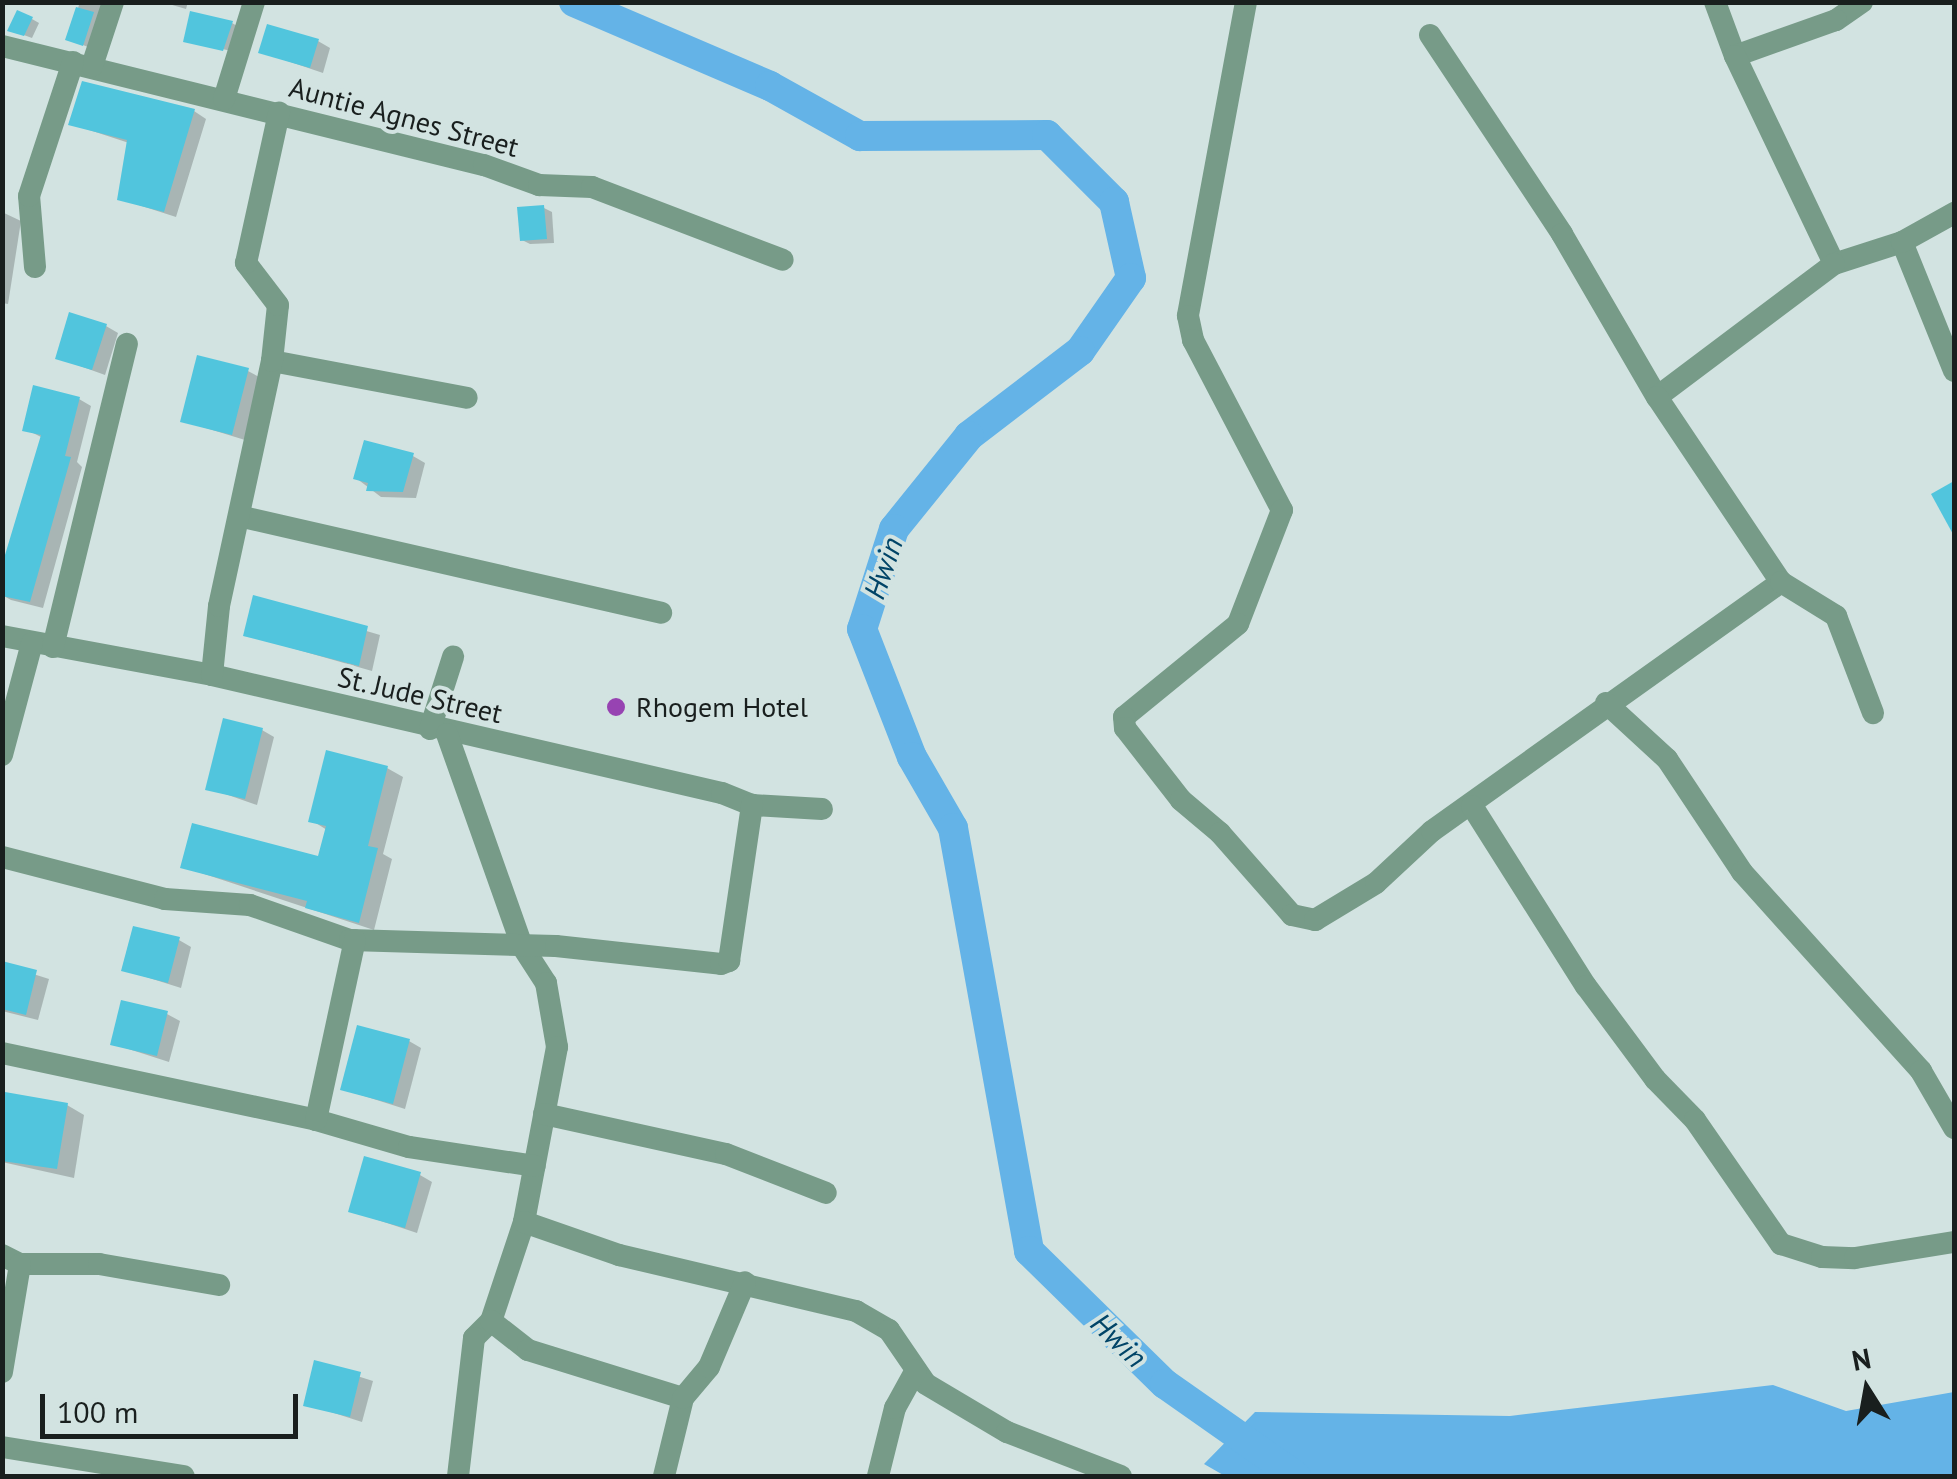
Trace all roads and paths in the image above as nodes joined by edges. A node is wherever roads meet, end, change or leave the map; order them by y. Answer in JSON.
{"nodes":[{"id":1,"x":113,"y":2,"type":"edge"},
{"id":2,"x":254,"y":2,"type":"edge"},
{"id":3,"x":1246,"y":2,"type":"edge"},
{"id":4,"x":1715,"y":2,"type":"edge"},
{"id":5,"x":1862,"y":2,"type":"edge"},
{"id":6,"x":1430,"y":35,"type":"dead end"},
{"id":7,"x":2,"y":46,"type":"edge"},
{"id":8,"x":1735,"y":56,"type":"junction"},
{"id":9,"x":83,"y":64,"type":"junction"},
{"id":10,"x":224,"y":99,"type":"junction"},
{"id":11,"x":279,"y":114,"type":"junction"},
{"id":12,"x":1954,"y":214,"type":"edge"},
{"id":13,"x":1902,"y":242,"type":"junction"},
{"id":14,"x":783,"y":260,"type":"dead end"},
{"id":15,"x":1834,"y":264,"type":"junction"},
{"id":16,"x":35,"y":267,"type":"dead end"},
{"id":17,"x":127,"y":344,"type":"dead end"},
{"id":18,"x":272,"y":361,"type":"junction"},
{"id":19,"x":1954,"y":371,"type":"edge"},
{"id":20,"x":467,"y":398,"type":"dead end"},
{"id":21,"x":1657,"y":398,"type":"junction"},
{"id":22,"x":243,"y":516,"type":"junction"},
{"id":23,"x":1781,"y":582,"type":"junction"},
{"id":24,"x":660,"y":613,"type":"dead end"},
{"id":25,"x":2,"y":636,"type":"edge"},
{"id":26,"x":42,"y":645,"type":"junction"},
{"id":27,"x":453,"y":657,"type":"dead end"},
{"id":28,"x":212,"y":675,"type":"junction"},
{"id":29,"x":1606,"y":703,"type":"junction"},
{"id":30,"x":1873,"y":713,"type":"dead end"},
{"id":31,"x":438,"y":731,"type":"junction"},
{"id":32,"x":2,"y":755,"type":"edge"},
{"id":33,"x":752,"y":805,"type":"junction"},
{"id":34,"x":1472,"y":806,"type":"junction"},
{"id":35,"x":822,"y":809,"type":"dead end"},
{"id":36,"x":2,"y":857,"type":"edge"},
{"id":37,"x":355,"y":940,"type":"junction"},
{"id":38,"x":522,"y":946,"type":"junction"},
{"id":39,"x":2,"y":1052,"type":"edge"},
{"id":40,"x":544,"y":1114,"type":"junction"},
{"id":41,"x":316,"y":1120,"type":"junction"},
{"id":42,"x":1954,"y":1128,"type":"edge"},
{"id":43,"x":535,"y":1166,"type":"junction"},
{"id":44,"x":826,"y":1193,"type":"dead end"},
{"id":45,"x":524,"y":1222,"type":"junction"},
{"id":46,"x":1954,"y":1242,"type":"edge"},
{"id":47,"x":11,"y":1260,"type":"edge"},
{"id":48,"x":746,"y":1282,"type":"junction"},
{"id":49,"x":219,"y":1286,"type":"dead end"},
{"id":50,"x":490,"y":1321,"type":"junction"},
{"id":51,"x":916,"y":1370,"type":"junction"},
{"id":52,"x":2,"y":1372,"type":"edge"},
{"id":53,"x":683,"y":1398,"type":"junction"},
{"id":54,"x":2,"y":1447,"type":"edge"},
{"id":55,"x":184,"y":1476,"type":"edge"},
{"id":56,"x":458,"y":1476,"type":"edge"},
{"id":57,"x":664,"y":1476,"type":"edge"},
{"id":58,"x":878,"y":1476,"type":"edge"},
{"id":59,"x":1120,"y":1476,"type":"edge"}],
"edges":[{"from":1,"to":9,"type":"street"},
{"from":2,"to":10,"type":"street"},
{"from":3,"to":34,"type":"street"},
{"from":4,"to":8,"type":"street"},
{"from":5,"to":8,"type":"street"},
{"from":6,"to":21,"type":"street"},
{"from":7,"to":9,"type":"street","name":"Auntie Agnes Street"},
{"from":8,"to":15,"type":"street"},
{"from":9,"to":10,"type":"street","name":"Auntie Agnes Street"},
{"from":9,"to":16,"type":"street"},
{"from":10,"to":11,"type":"street","name":"Auntie Agnes Street"},
{"from":11,"to":14,"type":"street","name":"Auntie Agnes Street"},
{"from":11,"to":18,"type":"street"},
{"from":12,"to":13,"type":"street"},
{"from":13,"to":15,"type":"street"},
{"from":13,"to":19,"type":"street"},
{"from":15,"to":21,"type":"street"},
{"from":17,"to":26,"type":"street"},
{"from":18,"to":20,"type":"street"},
{"from":18,"to":22,"type":"street"},
{"from":21,"to":23,"type":"street"},
{"from":22,"to":24,"type":"street"},
{"from":22,"to":28,"type":"street"},
{"from":23,"to":29,"type":"street"},
{"from":23,"to":30,"type":"street"},
{"from":25,"to":26,"type":"street","name":"St. Jude Street"},
{"from":26,"to":28,"type":"street","name":"St. Jude Street"},
{"from":26,"to":32,"type":"street"},
{"from":27,"to":31,"type":"street"},
{"from":28,"to":31,"type":"street","name":"St. Jude Street"},
{"from":29,"to":34,"type":"street"},
{"from":29,"to":42,"type":"street"},
{"from":31,"to":33,"type":"street","name":"St. Jude Street"},
{"from":31,"to":38,"type":"street"},
{"from":33,"to":35,"type":"street","name":"St. Jude Street"},
{"from":33,"to":38,"type":"street"},
{"from":34,"to":46,"type":"street"},
{"from":36,"to":37,"type":"street"},
{"from":37,"to":38,"type":"street"},
{"from":37,"to":41,"type":"street"},
{"from":38,"to":40,"type":"street"},
{"from":39,"to":41,"type":"street"},
{"from":40,"to":43,"type":"street"},
{"from":40,"to":44,"type":"street"},
{"from":41,"to":43,"type":"street"},
{"from":43,"to":45,"type":"street"},
{"from":45,"to":48,"type":"street"},
{"from":45,"to":50,"type":"street"},
{"from":47,"to":49,"type":"street"},
{"from":47,"to":52,"type":"street"},
{"from":48,"to":51,"type":"street"},
{"from":48,"to":53,"type":"street"},
{"from":50,"to":53,"type":"street"},
{"from":50,"to":56,"type":"street"},
{"from":51,"to":58,"type":"street"},
{"from":51,"to":59,"type":"street"},
{"from":53,"to":57,"type":"street"},
{"from":54,"to":55,"type":"street"}]}
